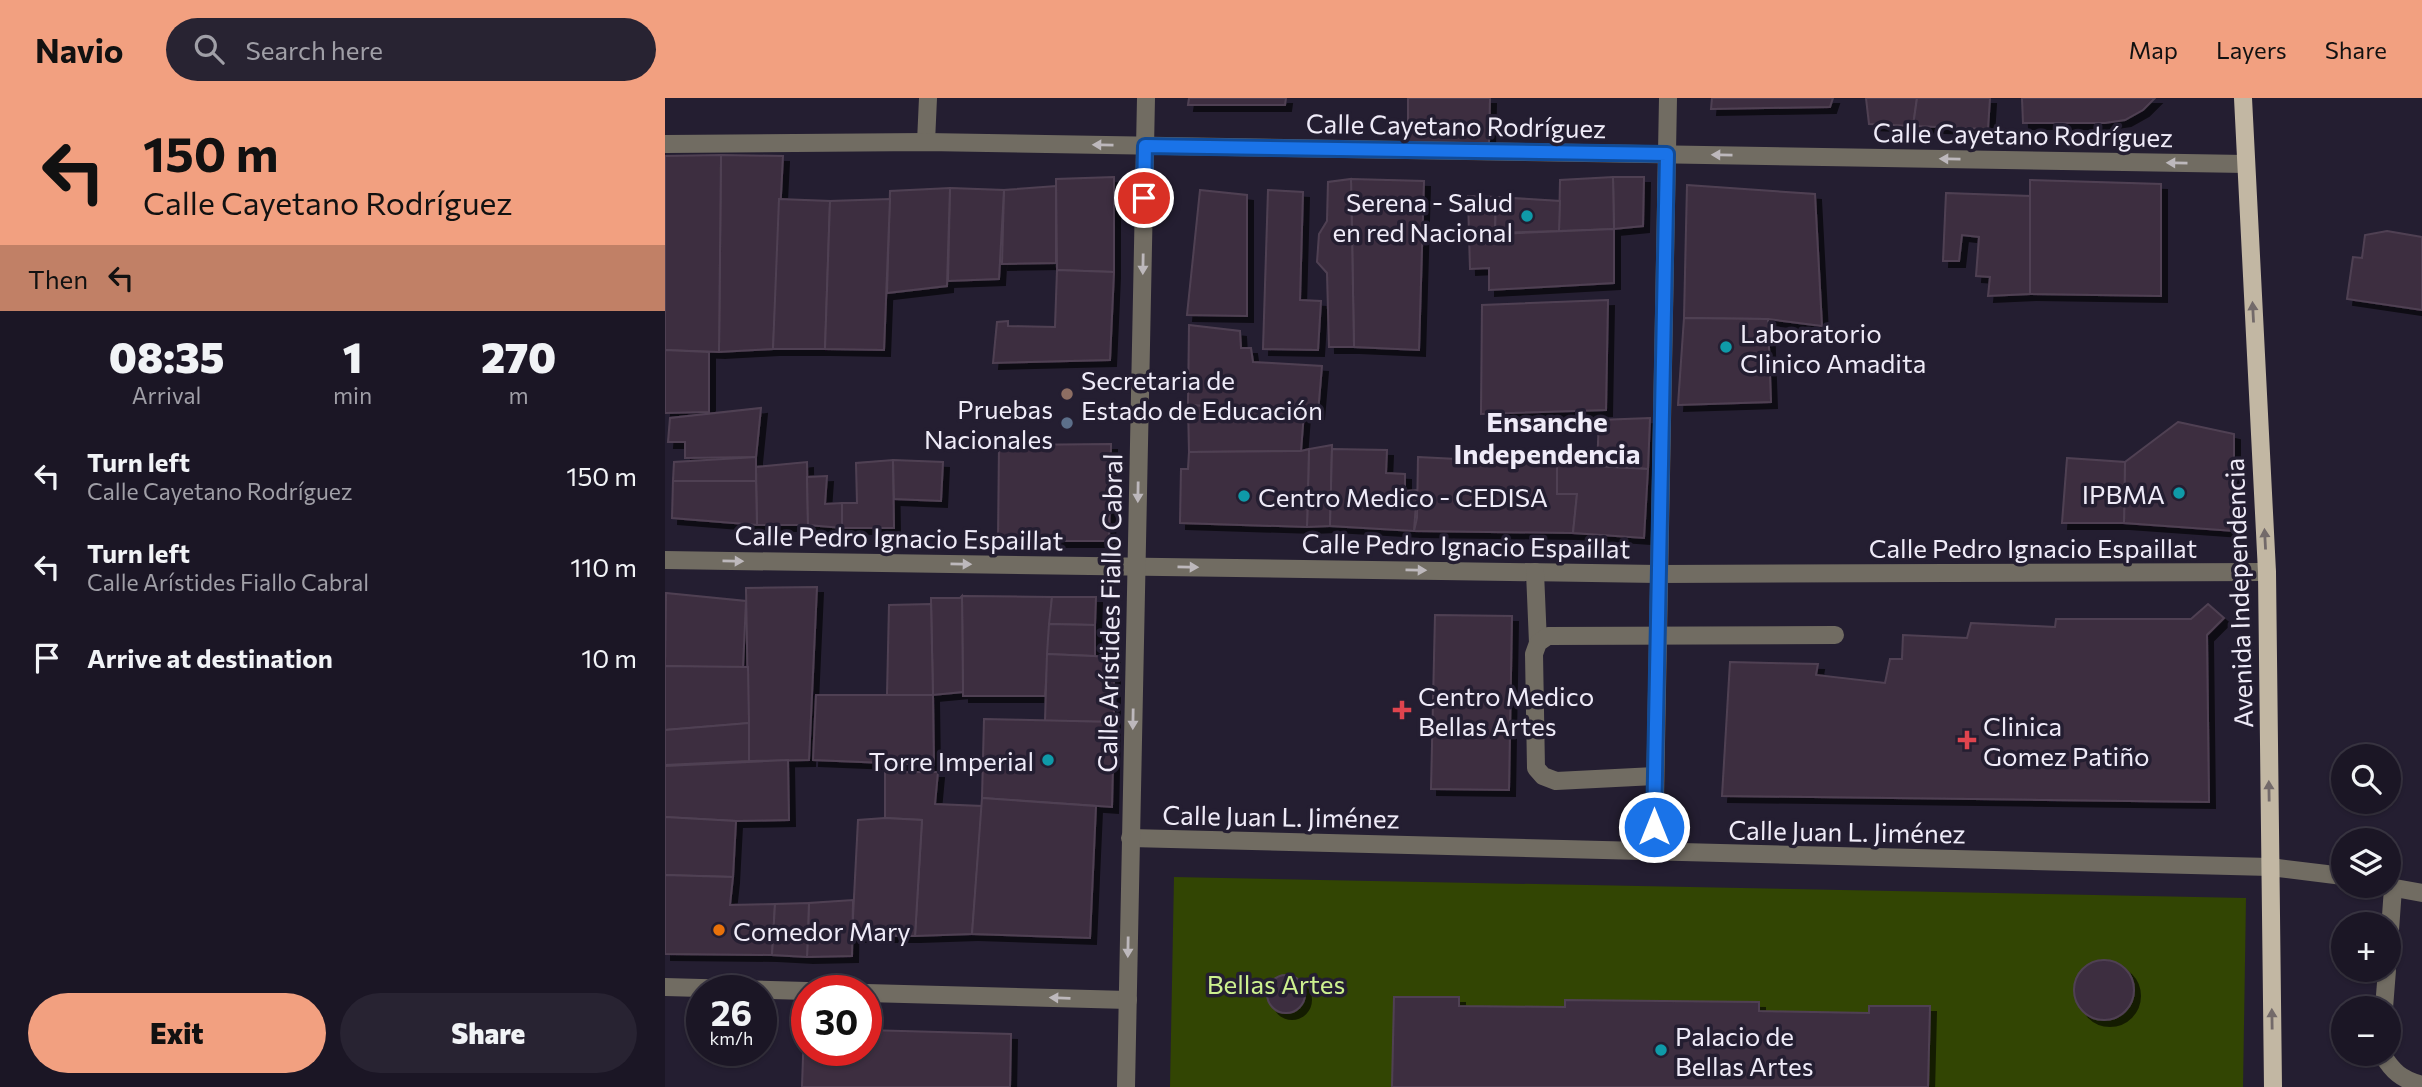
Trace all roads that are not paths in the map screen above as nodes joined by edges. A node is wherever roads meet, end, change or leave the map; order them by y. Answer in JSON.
{"nodes":[{"id":1,"x":928,"y":98,"type":"edge"},
{"id":2,"x":1146,"y":98,"type":"edge"},
{"id":3,"x":1668,"y":98,"type":"edge"},
{"id":4,"x":2243,"y":98,"type":"edge"},
{"id":5,"x":926,"y":142,"type":"junction"},
{"id":6,"x":665,"y":144,"type":"edge"},
{"id":7,"x":1145,"y":146,"type":"junction"},
{"id":8,"x":1667,"y":154,"type":"junction"},
{"id":9,"x":2246,"y":164,"type":"junction"},
{"id":10,"x":665,"y":560,"type":"edge"},
{"id":11,"x":1137,"y":567,"type":"junction"},
{"id":12,"x":1535,"y":572,"type":"junction"},
{"id":13,"x":2267,"y":572,"type":"junction"},
{"id":14,"x":1658,"y":574,"type":"junction"},
{"id":15,"x":1835,"y":635,"type":"dead end"},
{"id":16,"x":1657,"y":637,"type":"junction"},
{"id":17,"x":1538,"y":642,"type":"junction"},
{"id":18,"x":1655,"y":776,"type":"junction"},
{"id":19,"x":1130,"y":838,"type":"junction"},
{"id":20,"x":1654,"y":852,"type":"junction"},
{"id":21,"x":2270,"y":867,"type":"junction"},
{"id":22,"x":2331,"y":875,"type":"edge"},
{"id":23,"x":2401,"y":889,"type":"edge"},
{"id":24,"x":2422,"y":893,"type":"edge"},
{"id":25,"x":665,"y":987,"type":"edge"},
{"id":26,"x":791,"y":991,"type":"edge"},
{"id":27,"x":882,"y":993,"type":"edge"},
{"id":28,"x":1128,"y":1000,"type":"junction"},
{"id":29,"x":2389,"y":1066,"type":"edge"},
{"id":30,"x":2422,"y":1086,"type":"edge"},
{"id":31,"x":1126,"y":1087,"type":"edge"},
{"id":32,"x":2273,"y":1087,"type":"edge"}],
"edges":[{"from":1,"to":5,"type":"street"},
{"from":2,"to":7,"type":"street","name":"Calle Arístides Fiallo Cabral"},
{"from":3,"to":8,"type":"street"},
{"from":4,"to":9,"type":"main road","name":"Avenida Independencia"},
{"from":5,"to":6,"type":"street","name":"Calle Cayetano Rodríguez"},
{"from":7,"to":5,"type":"street","name":"Calle Cayetano Rodríguez","one_way":true},
{"from":7,"to":8,"type":"street","name":"Calle Cayetano Rodríguez"},
{"from":7,"to":11,"type":"street","name":"Calle Arístides Fiallo Cabral","one_way":true},
{"from":9,"to":8,"type":"street","name":"Calle Cayetano Rodríguez","one_way":true},
{"from":8,"to":14,"type":"street"},
{"from":13,"to":9,"type":"main road","name":"Avenida Independencia","one_way":true},
{"from":10,"to":11,"type":"street","name":"Calle Pedro Ignacio Espaillat","one_way":true},
{"from":11,"to":12,"type":"street","name":"Calle Pedro Ignacio Espaillat","one_way":true},
{"from":11,"to":19,"type":"street","name":"Calle Arístides Fiallo Cabral","one_way":true},
{"from":12,"to":14,"type":"street","name":"Calle Pedro Ignacio Espaillat"},
{"from":12,"to":17,"type":"street"},
{"from":13,"to":14,"type":"street","name":"Calle Pedro Ignacio Espaillat"},
{"from":21,"to":13,"type":"main road","name":"Avenida Independencia","one_way":true},
{"from":14,"to":16,"type":"street"},
{"from":15,"to":16,"type":"street"},
{"from":16,"to":17,"type":"street"},
{"from":16,"to":18,"type":"street"},
{"from":17,"to":18,"type":"street"},
{"from":18,"to":20,"type":"street"},
{"from":19,"to":20,"type":"street","name":"Calle Juan L. Jiménez"},
{"from":19,"to":28,"type":"street","name":"Calle Arístides Fiallo Cabral","one_way":true},
{"from":20,"to":21,"type":"street","name":"Calle Juan L. Jiménez"},
{"from":21,"to":22,"type":"street","name":"Calle Juan L. Jiménez"},
{"from":32,"to":21,"type":"main road","name":"Avenida Independencia","one_way":true},
{"from":23,"to":24,"type":"street"},
{"from":25,"to":26,"type":"street"},
{"from":28,"to":27,"type":"street","one_way":true},
{"from":28,"to":31,"type":"street","name":"Calle Arístides Fiallo Cabral"},
{"from":29,"to":30,"type":"street"}]}
